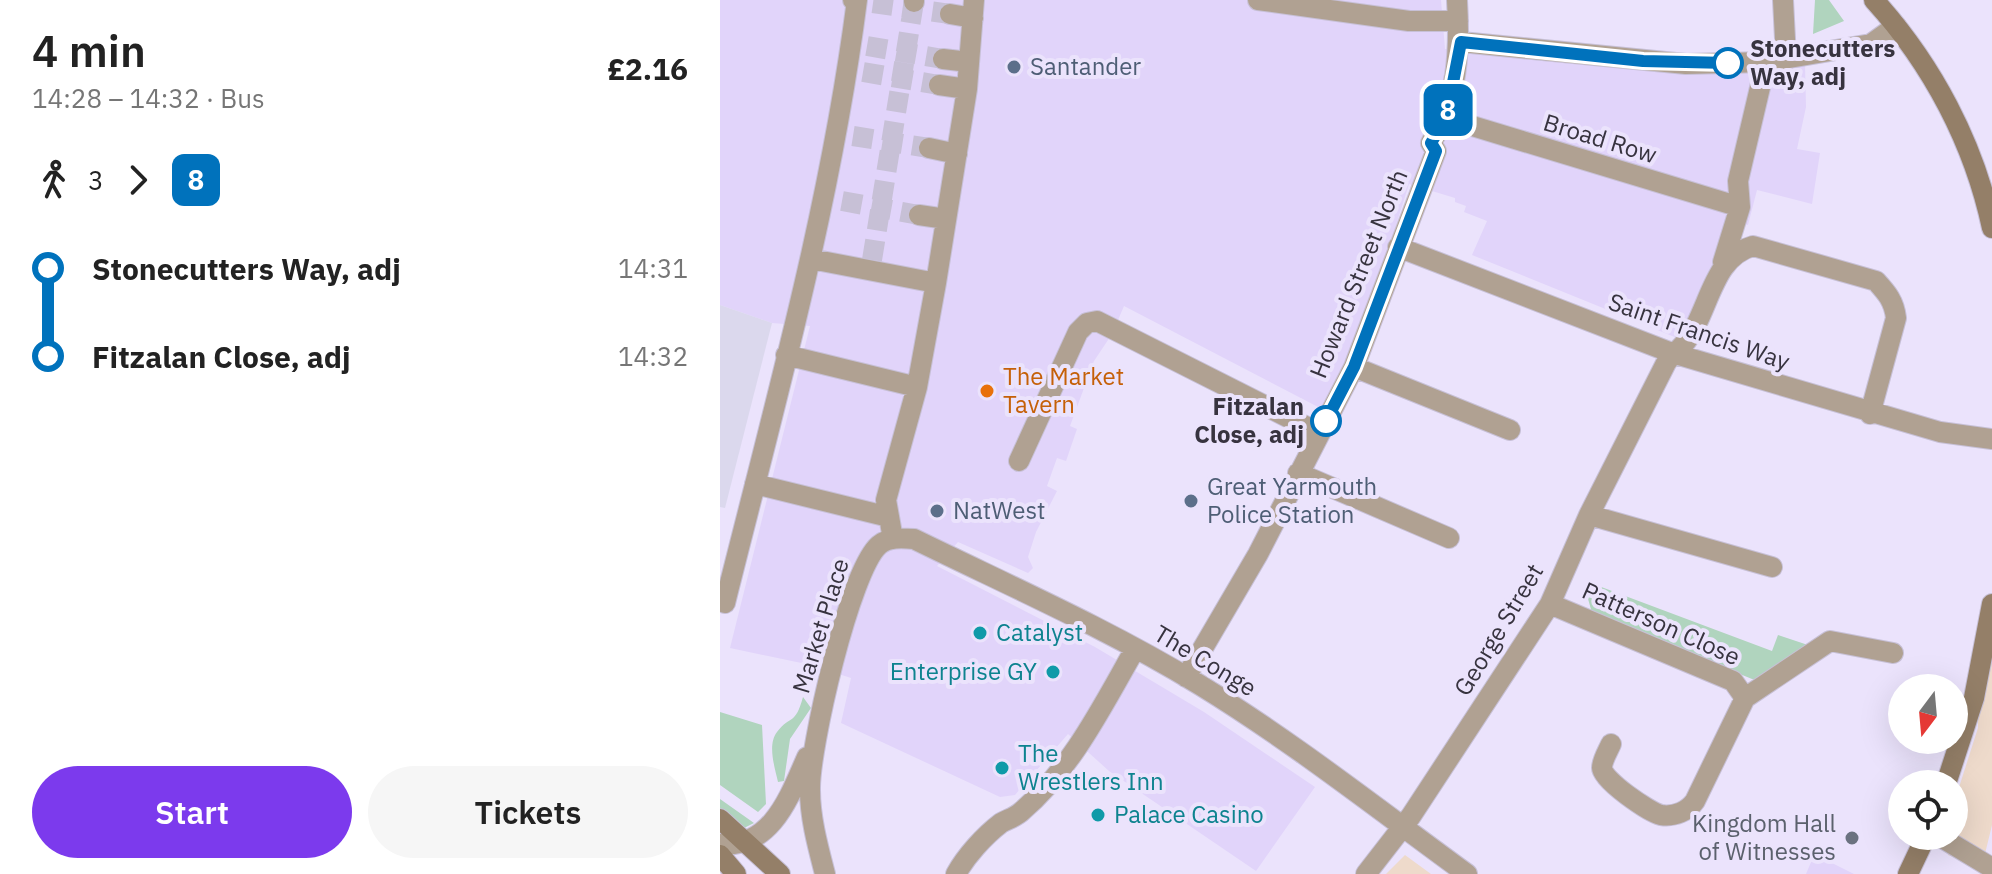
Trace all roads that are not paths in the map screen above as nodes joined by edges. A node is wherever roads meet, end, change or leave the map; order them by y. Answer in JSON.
{"nodes":[{"id":1,"x":1258,"y":0,"type":"edge"},
{"id":2,"x":1783,"y":0,"type":"edge"},
{"id":3,"x":1874,"y":0,"type":"edge"},
{"id":4,"x":860,"y":1,"type":"edge"},
{"id":5,"x":973,"y":9,"type":"edge"},
{"id":6,"x":1458,"y":10,"type":"edge"},
{"id":7,"x":950,"y":14,"type":"tunnel mouth"},
{"id":8,"x":1896,"y":26,"type":"junction"},
{"id":9,"x":1461,"y":42,"type":"junction"},
{"id":10,"x":943,"y":59,"type":"tunnel mouth"},
{"id":11,"x":1776,"y":60,"type":"junction"},
{"id":12,"x":969,"y":62,"type":"junction"},
{"id":13,"x":939,"y":85,"type":"tunnel mouth"},
{"id":14,"x":967,"y":89,"type":"junction"},
{"id":15,"x":1446,"y":118,"type":"junction"},
{"id":16,"x":929,"y":148,"type":"tunnel mouth"},
{"id":17,"x":957,"y":154,"type":"junction"},
{"id":18,"x":1740,"y":207,"type":"junction"},
{"id":19,"x":919,"y":215,"type":"tunnel mouth"},
{"id":20,"x":946,"y":219,"type":"junction"},
{"id":21,"x":1992,"y":228,"type":"edge"},
{"id":22,"x":1398,"y":247,"type":"junction"},
{"id":23,"x":811,"y":259,"type":"junction"},
{"id":24,"x":1719,"y":273,"type":"junction"},
{"id":25,"x":936,"y":283,"type":"junction"},
{"id":26,"x":1672,"y":353,"type":"junction"},
{"id":27,"x":786,"y":355,"type":"junction"},
{"id":28,"x":1354,"y":367,"type":"junction"},
{"id":29,"x":917,"y":387,"type":"junction"},
{"id":30,"x":1870,"y":414,"type":"junction"},
{"id":31,"x":1510,"y":430,"type":"dead end"},
{"id":32,"x":1319,"y":433,"type":"junction"},
{"id":33,"x":1992,"y":439,"type":"edge"},
{"id":34,"x":1019,"y":461,"type":"dead end"},
{"id":35,"x":1298,"y":473,"type":"junction"},
{"id":36,"x":755,"y":484,"type":"junction"},
{"id":37,"x":1589,"y":515,"type":"junction"},
{"id":38,"x":889,"y":517,"type":"junction"},
{"id":39,"x":1449,"y":538,"type":"dead end"},
{"id":40,"x":893,"y":539,"type":"junction"},
{"id":41,"x":1772,"y":567,"type":"dead end"},
{"id":42,"x":720,"y":601,"type":"edge"},
{"id":43,"x":1550,"y":604,"type":"junction"},
{"id":44,"x":1992,"y":604,"type":"edge"},
{"id":45,"x":1135,"y":649,"type":"junction"},
{"id":46,"x":1893,"y":653,"type":"dead end"},
{"id":47,"x":1186,"y":677,"type":"junction"},
{"id":48,"x":1745,"y":698,"type":"junction"},
{"id":49,"x":815,"y":739,"type":"junction"},
{"id":50,"x":1611,"y":744,"type":"dead end"},
{"id":51,"x":1951,"y":770,"type":"edge"},
{"id":52,"x":720,"y":819,"type":"edge"},
{"id":53,"x":1403,"y":827,"type":"junction"},
{"id":54,"x":742,"y":840,"type":"junction"},
{"id":55,"x":720,"y":844,"type":"edge"},
{"id":56,"x":1919,"y":850,"type":"edge"},
{"id":57,"x":1962,"y":850,"type":"edge"},
{"id":58,"x":720,"y":855,"type":"edge"},
{"id":59,"x":1992,"y":868,"type":"edge"},
{"id":60,"x":736,"y":874,"type":"edge"},
{"id":61,"x":780,"y":874,"type":"edge"},
{"id":62,"x":825,"y":874,"type":"edge"},
{"id":63,"x":956,"y":874,"type":"edge"},
{"id":64,"x":1366,"y":874,"type":"edge"},
{"id":65,"x":1467,"y":874,"type":"edge"},
{"id":66,"x":1908,"y":874,"type":"edge"}],
"edges":[{"from":1,"to":6,"type":"street"},
{"from":2,"to":11,"type":"street"},
{"from":3,"to":8,"type":"main road"},
{"from":4,"to":23,"type":"street"},
{"from":5,"to":7,"type":"street"},
{"from":5,"to":12,"type":"street"},
{"from":6,"to":9,"type":"street","name":"Howard Street North"},
{"from":8,"to":11,"type":"street"},
{"from":8,"to":21,"type":"main road"},
{"from":9,"to":11,"type":"street"},
{"from":9,"to":15,"type":"street","name":"Howard Street North"},
{"from":10,"to":12,"type":"street"},
{"from":11,"to":18,"type":"street"},
{"from":12,"to":14,"type":"street"},
{"from":13,"to":14,"type":"street"},
{"from":14,"to":17,"type":"street"},
{"from":15,"to":18,"type":"street","name":"Broad Row"},
{"from":15,"to":22,"type":"street","name":"Howard Street North"},
{"from":16,"to":17,"type":"street"},
{"from":17,"to":20,"type":"street"},
{"from":18,"to":24,"type":"street"},
{"from":19,"to":20,"type":"street"},
{"from":20,"to":25,"type":"street"},
{"from":22,"to":26,"type":"street","name":"Saint Francis Way"},
{"from":22,"to":28,"type":"street","name":"Howard Street North"},
{"from":23,"to":25,"type":"street"},
{"from":23,"to":27,"type":"street"},
{"from":24,"to":26,"type":"street","name":"George Street"},
{"from":24,"to":30,"type":"street"},
{"from":25,"to":29,"type":"street"},
{"from":26,"to":30,"type":"street","name":"Saint Francis Way"},
{"from":26,"to":37,"type":"street","name":"George Street"},
{"from":27,"to":29,"type":"street"},
{"from":27,"to":36,"type":"street"},
{"from":28,"to":31,"type":"street"},
{"from":28,"to":32,"type":"street","name":"Howard Street North"},
{"from":29,"to":38,"type":"street"},
{"from":30,"to":33,"type":"street","name":"Saint Francis Way"},
{"from":32,"to":34,"type":"street"},
{"from":32,"to":35,"type":"street","name":"Howard Street North"},
{"from":35,"to":39,"type":"street"},
{"from":35,"to":47,"type":"street","name":"Howard Street North"},
{"from":36,"to":38,"type":"street"},
{"from":36,"to":42,"type":"street"},
{"from":37,"to":41,"type":"street"},
{"from":37,"to":43,"type":"street","name":"George Street"},
{"from":38,"to":40,"type":"street"},
{"from":40,"to":45,"type":"street","name":"The Conge"},
{"from":40,"to":49,"type":"street","name":"Market Place"},
{"from":43,"to":48,"type":"street","name":"Patterson Close"},
{"from":43,"to":53,"type":"street","name":"George Street"},
{"from":44,"to":51,"type":"main road"},
{"from":45,"to":47,"type":"street","name":"The Conge"},
{"from":45,"to":63,"type":"street"},
{"from":46,"to":48,"type":"street","name":"Patterson Close"},
{"from":47,"to":53,"type":"street","name":"The Conge"},
{"from":48,"to":50,"type":"street","name":"Patterson Close"},
{"from":49,"to":54,"type":"street","name":"Market Place"},
{"from":49,"to":62,"type":"street","name":"Market Place"},
{"from":52,"to":54,"type":"main road"},
{"from":53,"to":64,"type":"street","name":"George Street"},
{"from":53,"to":65,"type":"street","name":"The Conge"},
{"from":54,"to":55,"type":"street","name":"Market Place"},
{"from":54,"to":61,"type":"main road"},
{"from":56,"to":66,"type":"main road"},
{"from":57,"to":59,"type":"street"},
{"from":58,"to":60,"type":"main road"}]}
